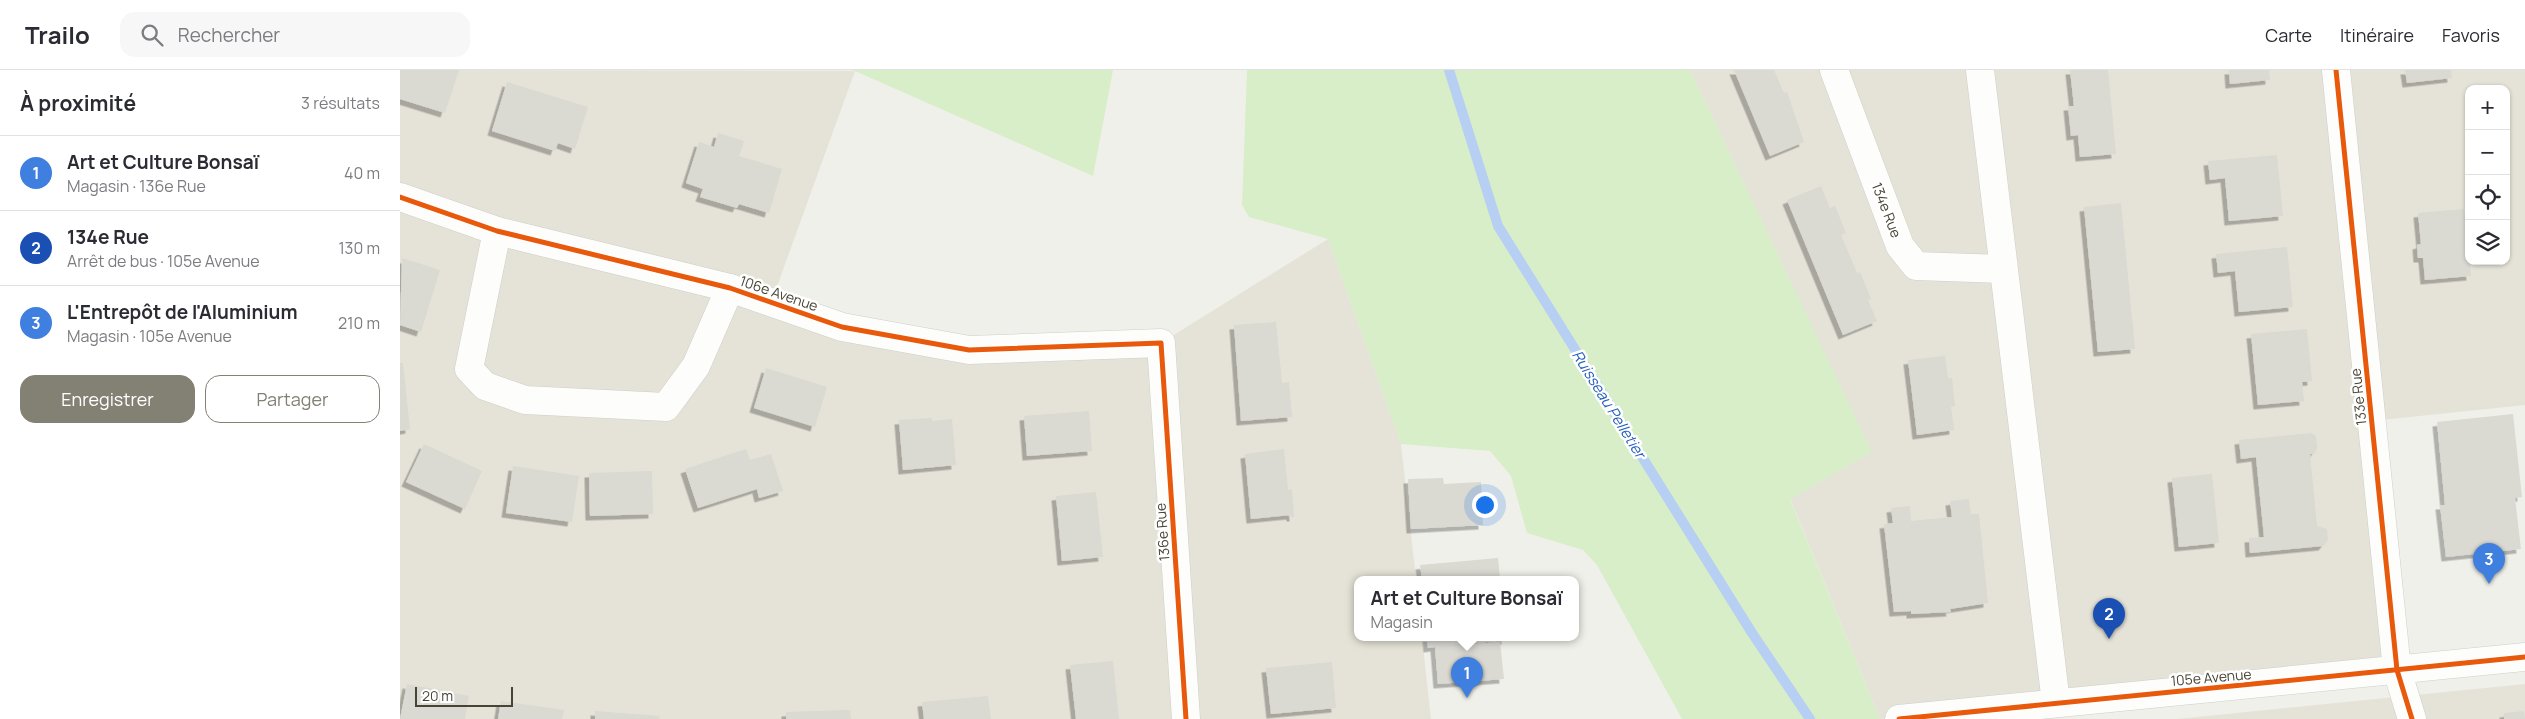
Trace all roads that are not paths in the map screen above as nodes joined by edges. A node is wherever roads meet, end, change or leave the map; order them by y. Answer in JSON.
{"nodes":[{"id":1,"x":1834,"y":70,"type":"edge"},
{"id":2,"x":1980,"y":70,"type":"edge"},
{"id":3,"x":2336,"y":70,"type":"edge"},
{"id":4,"x":400,"y":197,"type":"edge"},
{"id":5,"x":497,"y":231,"type":"junction"},
{"id":6,"x":2002,"y":269,"type":"junction"},
{"id":7,"x":730,"y":288,"type":"junction"},
{"id":8,"x":1160,"y":343,"type":"joint"},
{"id":9,"x":2525,"y":657,"type":"edge"},
{"id":10,"x":2397,"y":670,"type":"junction"},
{"id":11,"x":2056,"y":703,"type":"junction"},
{"id":12,"x":1186,"y":719,"type":"edge"},
{"id":13,"x":1899,"y":719,"type":"edge"},
{"id":14,"x":2412,"y":719,"type":"edge"}],
"edges":[{"from":1,"to":6,"type":"street","name":"134e Rue"},
{"from":2,"to":6,"type":"street"},
{"from":3,"to":10,"type":"street","name":"133e Rue"},
{"from":4,"to":5,"type":"street","name":"106e Avenue"},
{"from":5,"to":7,"type":"street","name":"106e Avenue"},
{"from":5,"to":7,"type":"street","name":"106e Avenue"},
{"from":6,"to":11,"type":"street"},
{"from":7,"to":8,"type":"street","name":"106e Avenue"},
{"from":8,"to":12,"type":"street","name":"136e Rue"},
{"from":9,"to":10,"type":"street","name":"105e Avenue"},
{"from":10,"to":11,"type":"street","name":"105e Avenue"},
{"from":10,"to":14,"type":"street","name":"133e Rue"},
{"from":11,"to":13,"type":"street","name":"105e Avenue"}]}
